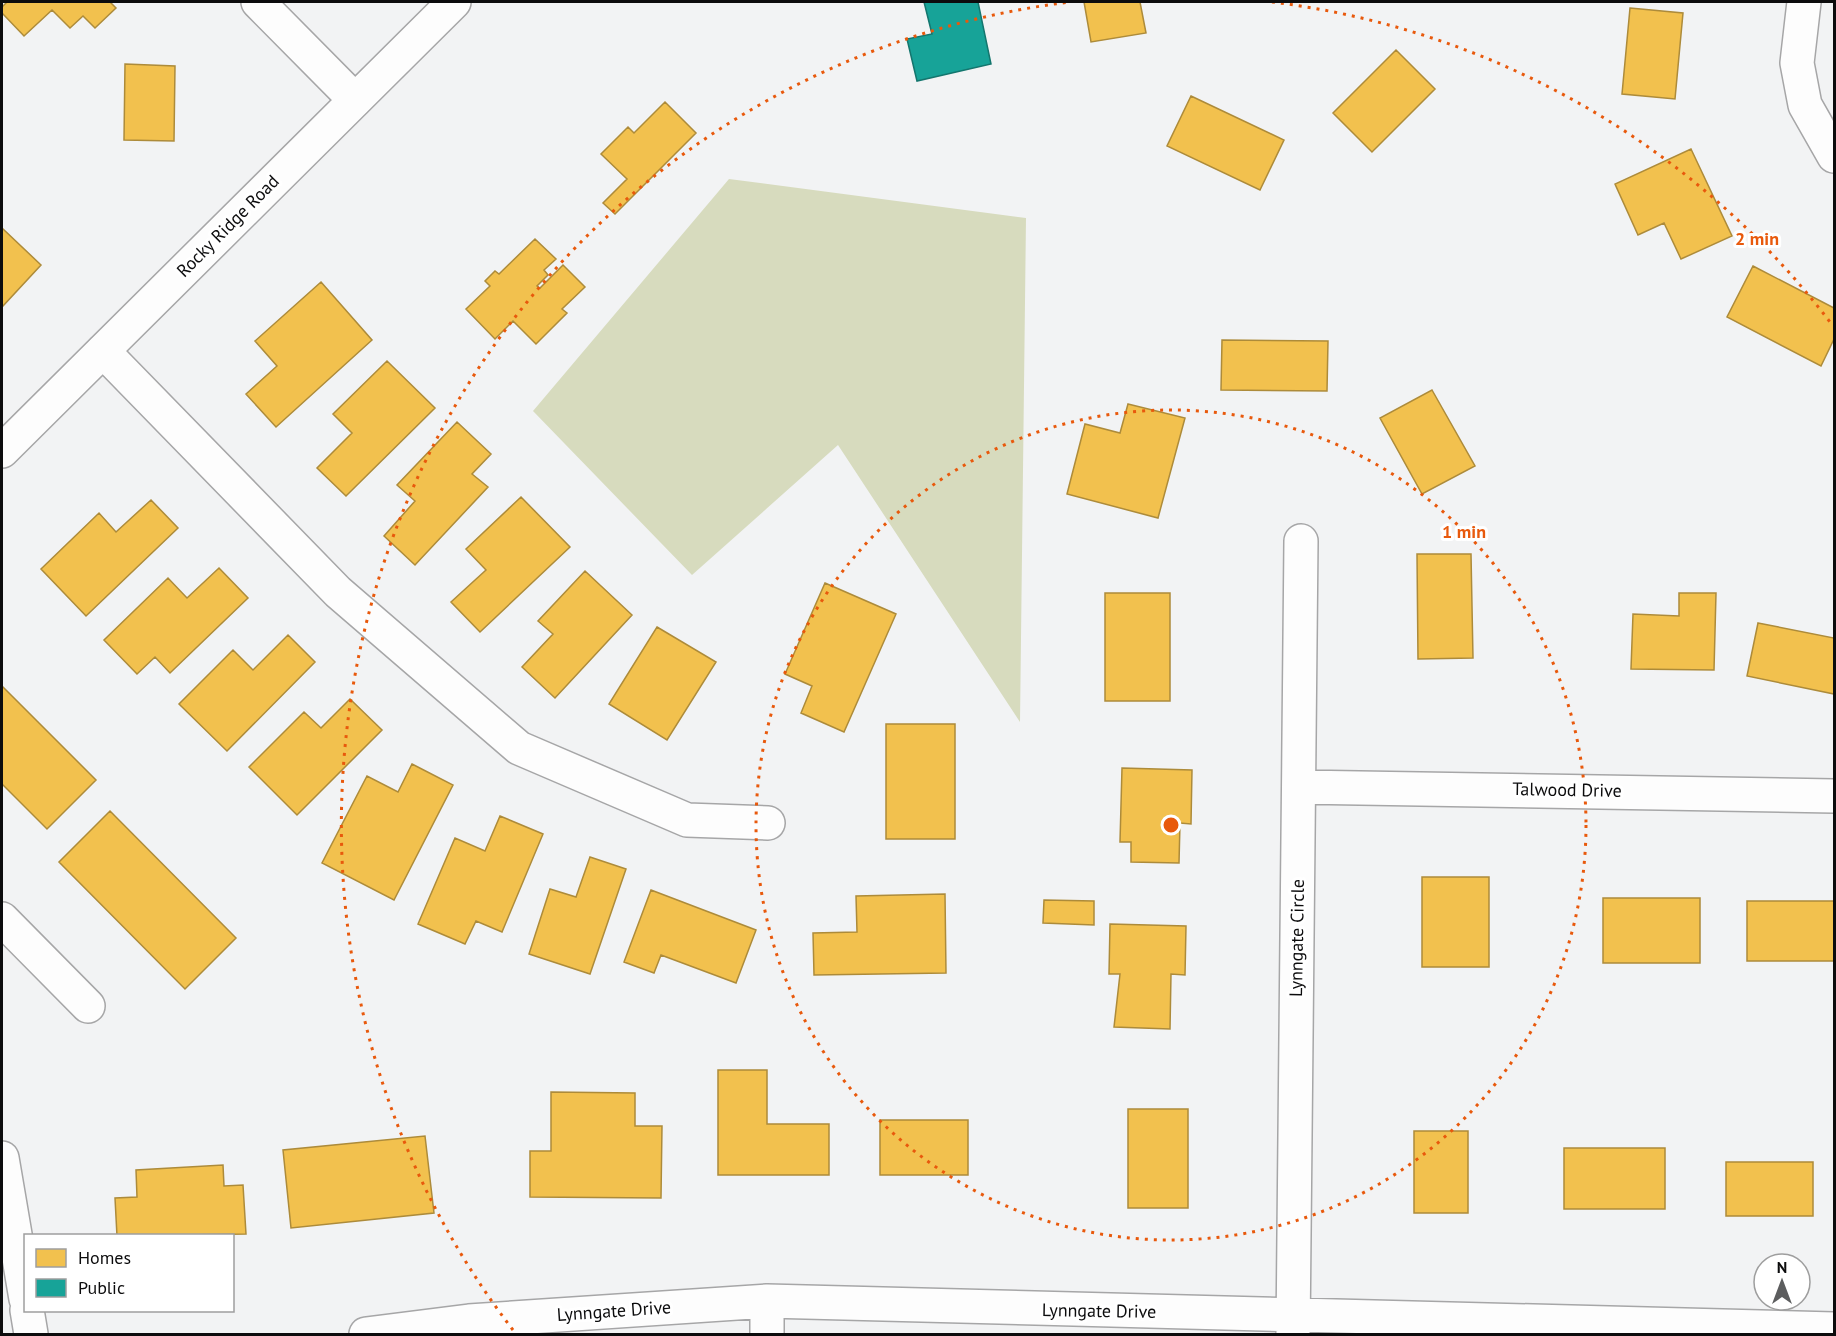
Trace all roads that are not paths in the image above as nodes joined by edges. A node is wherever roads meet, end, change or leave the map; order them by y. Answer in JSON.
{"nodes":[{"id":1,"x":258,"y":2,"type":"edge"},
{"id":2,"x":454,"y":2,"type":"edge"},
{"id":3,"x":1804,"y":2,"type":"edge"},
{"id":4,"x":355,"y":100,"type":"junction"},
{"id":5,"x":1834,"y":156,"type":"edge"},
{"id":6,"x":103,"y":351,"type":"junction"},
{"id":7,"x":2,"y":451,"type":"edge"},
{"id":8,"x":1301,"y":542,"type":"dead end"},
{"id":9,"x":1299,"y":787,"type":"junction"},
{"id":10,"x":1834,"y":796,"type":"edge"},
{"id":11,"x":768,"y":823,"type":"dead end"},
{"id":12,"x":2,"y":919,"type":"edge"},
{"id":13,"x":88,"y":1006,"type":"dead end"},
{"id":14,"x":2,"y":1158,"type":"edge"},
{"id":15,"x":24,"y":1287,"type":"edge"},
{"id":16,"x":767,"y":1301,"type":"junction"},
{"id":17,"x":27,"y":1312,"type":"edge"},
{"id":18,"x":1293,"y":1324,"type":"edge"},
{"id":19,"x":1834,"y":1329,"type":"edge"},
{"id":20,"x":32,"y":1335,"type":"edge"},
{"id":21,"x":366,"y":1335,"type":"edge"},
{"id":22,"x":767,"y":1335,"type":"edge"}],
"edges":[{"from":1,"to":4,"type":"street"},
{"from":2,"to":4,"type":"street","name":"Rocky Ridge Road"},
{"from":3,"to":5,"type":"street"},
{"from":4,"to":6,"type":"street","name":"Rocky Ridge Road"},
{"from":6,"to":7,"type":"street","name":"Rocky Ridge Road"},
{"from":6,"to":11,"type":"street"},
{"from":8,"to":9,"type":"street","name":"Lynngate Circle"},
{"from":9,"to":10,"type":"street","name":"Talwood Drive"},
{"from":9,"to":18,"type":"street","name":"Lynngate Circle"},
{"from":12,"to":13,"type":"street"},
{"from":14,"to":15,"type":"street"},
{"from":16,"to":18,"type":"street","name":"Lynngate Drive"},
{"from":16,"to":21,"type":"street","name":"Lynngate Drive"},
{"from":16,"to":22,"type":"street"},
{"from":17,"to":20,"type":"street"},
{"from":18,"to":19,"type":"street","name":"Lynngate Drive"}]}
